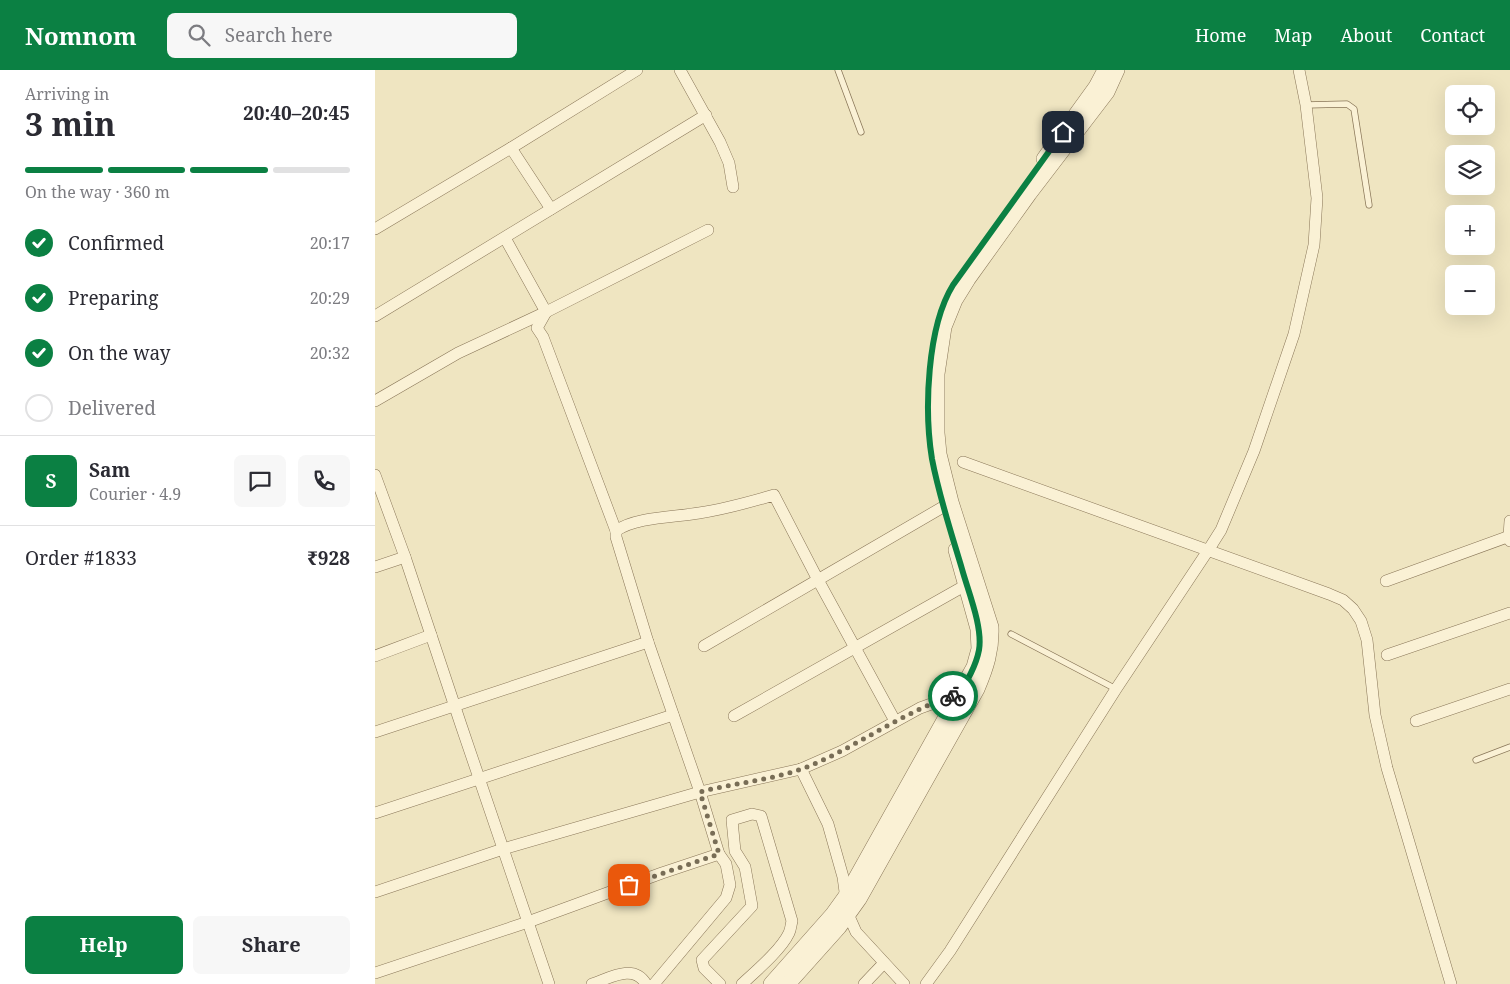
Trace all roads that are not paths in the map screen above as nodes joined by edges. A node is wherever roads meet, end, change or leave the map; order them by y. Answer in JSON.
{"nodes":[{"id":1,"x":637,"y":70,"type":"edge"},
{"id":2,"x":680,"y":70,"type":"edge"},
{"id":3,"x":838,"y":70,"type":"edge"},
{"id":4,"x":1105,"y":70,"type":"edge"},
{"id":5,"x":1117,"y":70,"type":"edge"},
{"id":6,"x":1299,"y":70,"type":"edge"},
{"id":7,"x":1305,"y":105,"type":"junction"},
{"id":8,"x":706,"y":115,"type":"junction"},
{"id":9,"x":861,"y":132,"type":"dead end"},
{"id":10,"x":511,"y":148,"type":"junction"},
{"id":11,"x":733,"y":187,"type":"dead end"},
{"id":12,"x":1369,"y":205,"type":"dead end"},
{"id":13,"x":551,"y":210,"type":"junction"},
{"id":14,"x":375,"y":229,"type":"edge"},
{"id":15,"x":708,"y":230,"type":"dead end"},
{"id":16,"x":505,"y":238,"type":"junction"},
{"id":17,"x":546,"y":312,"type":"junction"},
{"id":18,"x":375,"y":316,"type":"edge"},
{"id":19,"x":375,"y":401,"type":"edge"},
{"id":20,"x":933,"y":405,"type":"junction"},
{"id":21,"x":963,"y":462,"type":"dead end"},
{"id":22,"x":375,"y":475,"type":"edge"},
{"id":23,"x":377,"y":488,"type":"edge"},
{"id":24,"x":943,"y":507,"type":"junction"},
{"id":25,"x":1510,"y":521,"type":"edge"},
{"id":26,"x":617,"y":531,"type":"junction"},
{"id":27,"x":1509,"y":538,"type":"edge"},
{"id":28,"x":1209,"y":549,"type":"junction"},
{"id":29,"x":405,"y":557,"type":"junction"},
{"id":30,"x":375,"y":567,"type":"edge"},
{"id":31,"x":818,"y":580,"type":"junction"},
{"id":32,"x":1386,"y":580,"type":"dead end"},
{"id":33,"x":967,"y":585,"type":"junction"},
{"id":34,"x":1510,"y":613,"type":"edge"},
{"id":35,"x":1011,"y":634,"type":"dead end"},
{"id":36,"x":431,"y":636,"type":"junction"},
{"id":37,"x":648,"y":642,"type":"junction"},
{"id":38,"x":704,"y":646,"type":"dead end"},
{"id":39,"x":855,"y":647,"type":"junction"},
{"id":40,"x":1387,"y":655,"type":"dead end"},
{"id":41,"x":375,"y":656,"type":"edge"},
{"id":42,"x":1116,"y":689,"type":"junction"},
{"id":43,"x":1510,"y":689,"type":"edge"},
{"id":44,"x":959,"y":694,"type":"junction"},
{"id":45,"x":454,"y":706,"type":"junction"},
{"id":46,"x":673,"y":715,"type":"junction"},
{"id":47,"x":735,"y":716,"type":"dead end"},
{"id":48,"x":895,"y":721,"type":"junction"},
{"id":49,"x":1416,"y":721,"type":"dead end"},
{"id":50,"x":375,"y":732,"type":"edge"},
{"id":51,"x":1510,"y":747,"type":"edge"},
{"id":52,"x":1476,"y":760,"type":"dead end"},
{"id":53,"x":801,"y":769,"type":"junction"},
{"id":54,"x":479,"y":779,"type":"junction"},
{"id":55,"x":700,"y":792,"type":"junction"},
{"id":56,"x":375,"y":812,"type":"edge"},
{"id":57,"x":503,"y":849,"type":"junction"},
{"id":58,"x":719,"y":854,"type":"junction"},
{"id":59,"x":375,"y":892,"type":"edge"},
{"id":60,"x":846,"y":896,"type":"junction"},
{"id":61,"x":849,"y":914,"type":"junction"},
{"id":62,"x":528,"y":922,"type":"junction"},
{"id":63,"x":766,"y":962,"type":"junction"},
{"id":64,"x":884,"y":963,"type":"junction"},
{"id":65,"x":375,"y":973,"type":"edge"},
{"id":66,"x":779,"y":981,"type":"edge"},
{"id":67,"x":549,"y":984,"type":"edge"},
{"id":68,"x":592,"y":984,"type":"edge"},
{"id":69,"x":646,"y":984,"type":"edge"},
{"id":70,"x":654,"y":984,"type":"edge"},
{"id":71,"x":719,"y":984,"type":"edge"},
{"id":72,"x":742,"y":984,"type":"edge"},
{"id":73,"x":865,"y":984,"type":"edge"},
{"id":74,"x":904,"y":984,"type":"edge"},
{"id":75,"x":926,"y":984,"type":"edge"},
{"id":76,"x":1451,"y":984,"type":"edge"}],
"edges":[{"from":1,"to":10,"type":"street"},
{"from":2,"to":8,"type":"street"},
{"from":3,"to":9,"type":"lane"},
{"from":4,"to":20,"type":"street"},
{"from":5,"to":20,"type":"street"},
{"from":6,"to":7,"type":"street"},
{"from":7,"to":12,"type":"lane"},
{"from":7,"to":28,"type":"street"},
{"from":8,"to":11,"type":"street"},
{"from":8,"to":13,"type":"street"},
{"from":10,"to":13,"type":"street"},
{"from":10,"to":14,"type":"street"},
{"from":13,"to":16,"type":"street"},
{"from":15,"to":17,"type":"street"},
{"from":16,"to":17,"type":"street"},
{"from":16,"to":18,"type":"street"},
{"from":17,"to":19,"type":"street"},
{"from":17,"to":26,"type":"street"},
{"from":20,"to":24,"type":"street"},
{"from":20,"to":61,"type":"street"},
{"from":21,"to":28,"type":"street"},
{"from":22,"to":23,"type":"street"},
{"from":23,"to":29,"type":"street"},
{"from":24,"to":31,"type":"street"},
{"from":24,"to":33,"type":"street"},
{"from":25,"to":27,"type":"street"},
{"from":26,"to":31,"type":"street"},
{"from":26,"to":37,"type":"street"},
{"from":27,"to":32,"type":"street"},
{"from":28,"to":42,"type":"street"},
{"from":28,"to":76,"type":"street"},
{"from":29,"to":30,"type":"street"},
{"from":29,"to":36,"type":"street"},
{"from":31,"to":38,"type":"street"},
{"from":31,"to":39,"type":"street"},
{"from":33,"to":39,"type":"street"},
{"from":33,"to":44,"type":"street"},
{"from":34,"to":40,"type":"street"},
{"from":35,"to":42,"type":"lane"},
{"from":36,"to":41,"type":"street"},
{"from":36,"to":45,"type":"street"},
{"from":37,"to":45,"type":"street"},
{"from":37,"to":46,"type":"street"},
{"from":39,"to":47,"type":"street"},
{"from":39,"to":48,"type":"street"},
{"from":42,"to":75,"type":"street"},
{"from":43,"to":49,"type":"street"},
{"from":44,"to":48,"type":"street"},
{"from":44,"to":60,"type":"street"},
{"from":45,"to":50,"type":"street"},
{"from":45,"to":54,"type":"street"},
{"from":46,"to":54,"type":"street"},
{"from":46,"to":55,"type":"street"},
{"from":48,"to":53,"type":"street"},
{"from":51,"to":52,"type":"lane"},
{"from":53,"to":55,"type":"street"},
{"from":53,"to":60,"type":"street"},
{"from":54,"to":56,"type":"street"},
{"from":54,"to":57,"type":"street"},
{"from":55,"to":57,"type":"street"},
{"from":55,"to":58,"type":"street"},
{"from":57,"to":59,"type":"street"},
{"from":57,"to":62,"type":"street"},
{"from":58,"to":62,"type":"street"},
{"from":58,"to":70,"type":"street"},
{"from":60,"to":61,"type":"street"},
{"from":60,"to":66,"type":"street"},
{"from":61,"to":64,"type":"street"},
{"from":61,"to":66,"type":"street"},
{"from":62,"to":65,"type":"street"},
{"from":62,"to":67,"type":"street"},
{"from":63,"to":66,"type":"street"},
{"from":63,"to":71,"type":"street"},
{"from":63,"to":72,"type":"street"},
{"from":64,"to":73,"type":"street"},
{"from":64,"to":74,"type":"street"},
{"from":68,"to":69,"type":"street"}]}
